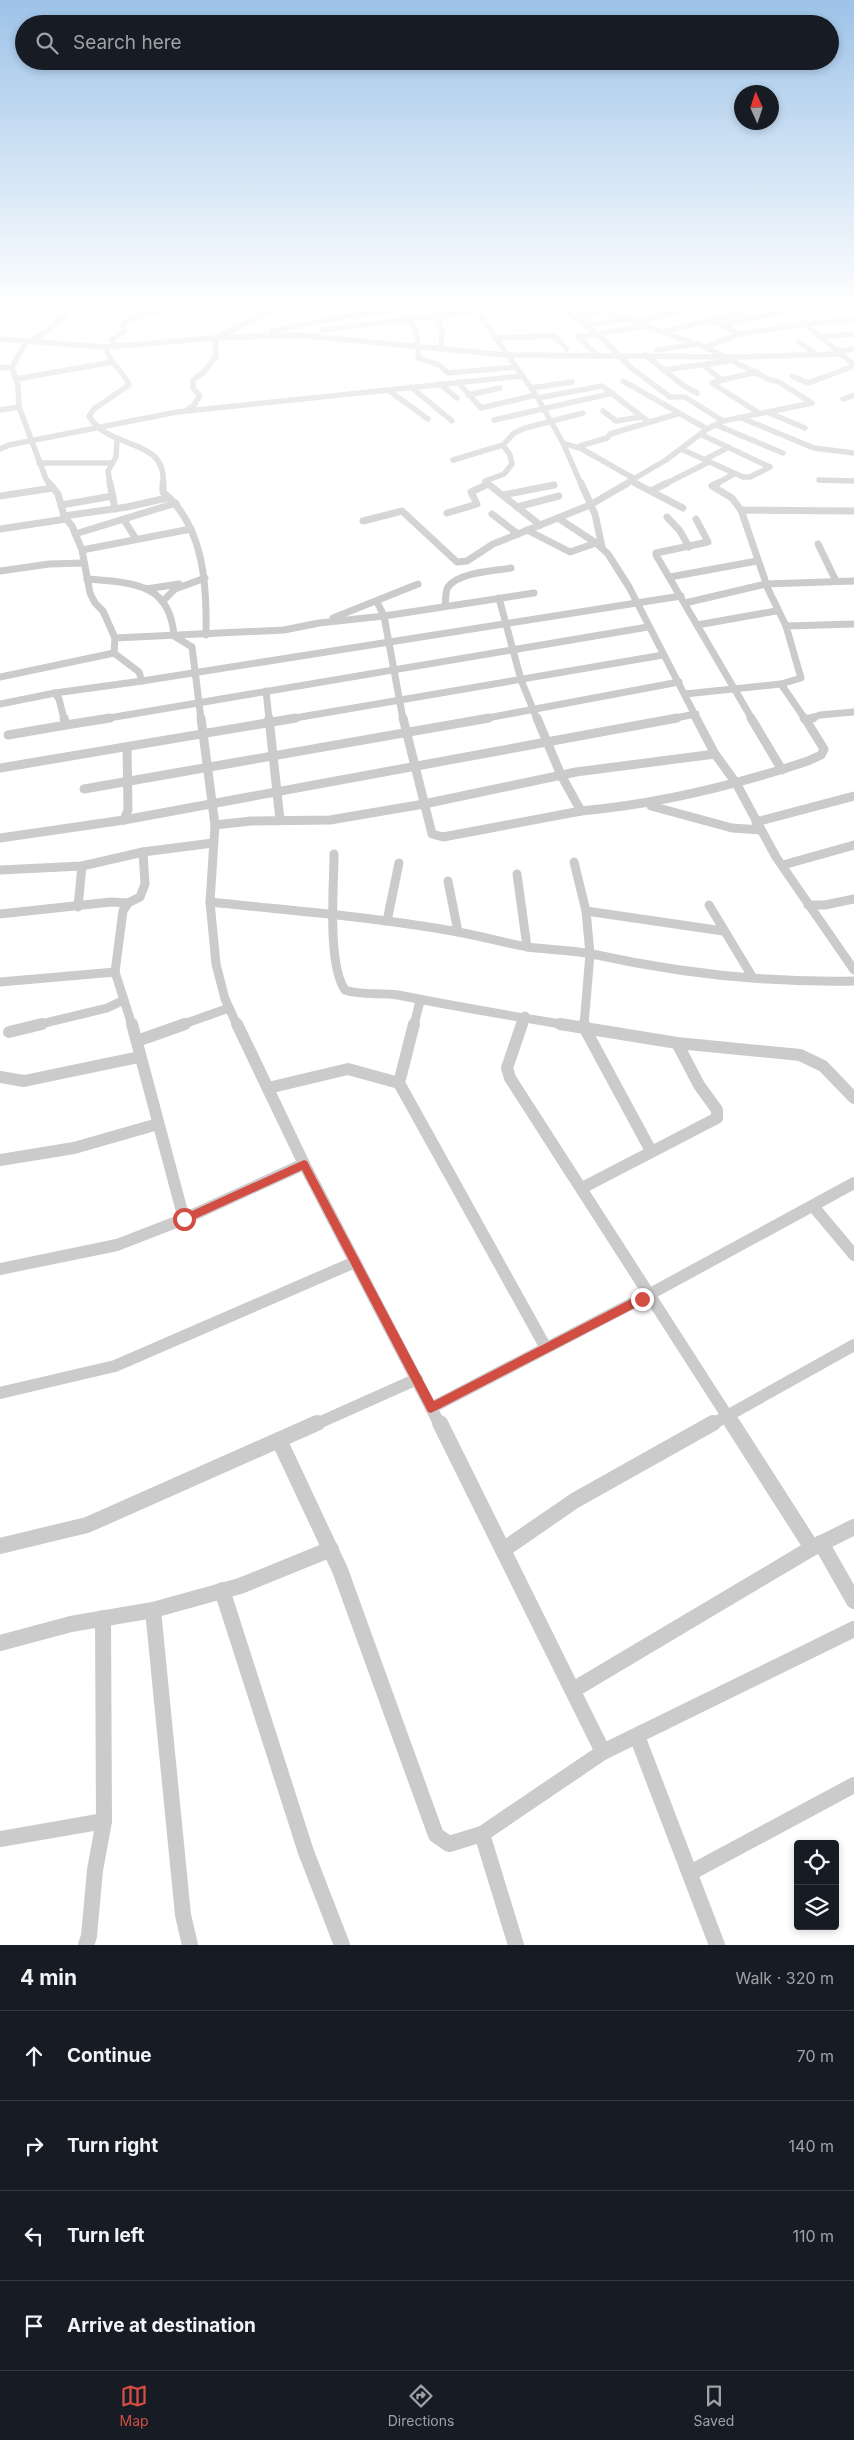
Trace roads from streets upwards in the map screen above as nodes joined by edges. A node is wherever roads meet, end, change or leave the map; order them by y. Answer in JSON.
{"nodes":[{"id":1,"x":18,"y":394,"type":"edge"},
{"id":2,"x":120,"y":394,"type":"edge"},
{"id":3,"x":199,"y":394,"type":"edge"},
{"id":4,"x":362,"y":394,"type":"edge"},
{"id":5,"x":393,"y":394,"type":"edge"},
{"id":6,"x":419,"y":394,"type":"edge"},
{"id":7,"x":452,"y":394,"type":"edge"},
{"id":8,"x":474,"y":394,"type":"edge"},
{"id":9,"x":535,"y":394,"type":"edge"},
{"id":10,"x":556,"y":394,"type":"edge"},
{"id":11,"x":613,"y":394,"type":"joint"},
{"id":12,"x":644,"y":394,"type":"edge"},
{"id":13,"x":665,"y":394,"type":"edge"},
{"id":14,"x":729,"y":394,"type":"edge"},
{"id":15,"x":797,"y":394,"type":"edge"},
{"id":16,"x":468,"y":395,"type":"joint"},
{"id":17,"x":854,"y":395,"type":"edge"},
{"id":18,"x":537,"y":397,"type":"junction"},
{"id":19,"x":457,"y":398,"type":"dead end"},
{"id":20,"x":843,"y":399,"type":"dead end"},
{"id":21,"x":19,"y":407,"type":"junction"},
{"id":22,"x":543,"y":408,"type":"junction"},
{"id":23,"x":0,"y":410,"type":"edge"},
{"id":24,"x":603,"y":411,"type":"dead end"},
{"id":25,"x":766,"y":411,"type":"junction"},
{"id":26,"x":184,"y":412,"type":"junction"},
{"id":27,"x":583,"y":413,"type":"dead end"},
{"id":28,"x":759,"y":413,"type":"junction"},
{"id":29,"x":677,"y":414,"type":"junction"},
{"id":30,"x":641,"y":416,"type":"junction"},
{"id":31,"x":739,"y":417,"type":"junction"},
{"id":32,"x":428,"y":419,"type":"dead end"},
{"id":33,"x":494,"y":420,"type":"dead end"},
{"id":34,"x":550,"y":420,"type":"junction"},
{"id":35,"x":724,"y":421,"type":"junction"},
{"id":36,"x":452,"y":422,"type":"dead end"},
{"id":37,"x":650,"y":422,"type":"junction"},
{"id":38,"x":716,"y":425,"type":"junction"},
{"id":39,"x":804,"y":428,"type":"dead end"},
{"id":40,"x":96,"y":429,"type":"junction"},
{"id":41,"x":707,"y":429,"type":"junction"},
{"id":42,"x":700,"y":434,"type":"junction"},
{"id":43,"x":117,"y":439,"type":"junction"},
{"id":44,"x":31,"y":441,"type":"junction"},
{"id":45,"x":563,"y":443,"type":"junction"},
{"id":46,"x":503,"y":445,"type":"junction"},
{"id":47,"x":580,"y":446,"type":"junction"},
{"id":48,"x":0,"y":447,"type":"edge"},
{"id":49,"x":729,"y":447,"type":"junction"},
{"id":50,"x":681,"y":449,"type":"junction"},
{"id":51,"x":783,"y":453,"type":"dead end"},
{"id":52,"x":854,"y":453,"type":"edge"},
{"id":53,"x":454,"y":460,"type":"dead end"},
{"id":54,"x":706,"y":461,"type":"junction"},
{"id":55,"x":39,"y":463,"type":"junction"},
{"id":56,"x":112,"y":463,"type":"junction"},
{"id":57,"x":734,"y":474,"type":"junction"},
{"id":58,"x":632,"y":479,"type":"junction"},
{"id":59,"x":819,"y":480,"type":"dead end"},
{"id":60,"x":854,"y":481,"type":"edge"},
{"id":61,"x":488,"y":484,"type":"junction"},
{"id":62,"x":554,"y":485,"type":"dead end"},
{"id":63,"x":53,"y":488,"type":"junction"},
{"id":64,"x":651,"y":491,"type":"junction"},
{"id":65,"x":503,"y":495,"type":"junction"},
{"id":66,"x":0,"y":496,"type":"edge"},
{"id":67,"x":113,"y":496,"type":"junction"},
{"id":68,"x":559,"y":496,"type":"dead end"},
{"id":69,"x":167,"y":498,"type":"junction"},
{"id":70,"x":176,"y":504,"type":"junction"},
{"id":71,"x":61,"y":505,"type":"junction"},
{"id":72,"x":590,"y":505,"type":"junction"},
{"id":73,"x":517,"y":506,"type":"junction"},
{"id":74,"x":683,"y":508,"type":"dead end"},
{"id":75,"x":115,"y":509,"type":"junction"},
{"id":76,"x":741,"y":510,"type":"junction"},
{"id":77,"x":854,"y":511,"type":"edge"},
{"id":78,"x":446,"y":513,"type":"dead end"},
{"id":79,"x":492,"y":514,"type":"dead end"},
{"id":80,"x":667,"y":516,"type":"dead end"},
{"id":81,"x":65,"y":517,"type":"junction"},
{"id":82,"x":558,"y":518,"type":"junction"},
{"id":83,"x":696,"y":519,"type":"dead end"},
{"id":84,"x":124,"y":520,"type":"junction"},
{"id":85,"x":363,"y":521,"type":"dead end"},
{"id":86,"x":540,"y":525,"type":"junction"},
{"id":87,"x":0,"y":529,"type":"edge"},
{"id":88,"x":191,"y":529,"type":"junction"},
{"id":89,"x":527,"y":530,"type":"junction"},
{"id":90,"x":75,"y":534,"type":"junction"},
{"id":91,"x":518,"y":534,"type":"junction"},
{"id":92,"x":136,"y":539,"type":"junction"},
{"id":93,"x":818,"y":544,"type":"dead end"},
{"id":94,"x":599,"y":545,"type":"junction"},
{"id":95,"x":689,"y":547,"type":"junction"},
{"id":96,"x":82,"y":550,"type":"junction"},
{"id":97,"x":757,"y":561,"type":"junction"},
{"id":98,"x":84,"y":563,"type":"junction"},
{"id":99,"x":511,"y":568,"type":"dead end"},
{"id":100,"x":0,"y":571,"type":"edge"},
{"id":101,"x":670,"y":577,"type":"junction"},
{"id":102,"x":205,"y":578,"type":"junction"},
{"id":103,"x":87,"y":579,"type":"junction"},
{"id":104,"x":836,"y":581,"type":"junction"},
{"id":105,"x":854,"y":581,"type":"edge"},
{"id":106,"x":185,"y":584,"type":"junction"},
{"id":107,"x":418,"y":584,"type":"dead end"},
{"id":108,"x":766,"y":584,"type":"junction"},
{"id":109,"x":145,"y":589,"type":"junction"},
{"id":110,"x":534,"y":592,"type":"dead end"},
{"id":111,"x":499,"y":598,"type":"junction"},
{"id":112,"x":683,"y":599,"type":"junction"},
{"id":113,"x":164,"y":600,"type":"junction"},
{"id":114,"x":377,"y":602,"type":"junction"},
{"id":115,"x":637,"y":603,"type":"junction"},
{"id":116,"x":446,"y":606,"type":"junction"},
{"id":117,"x":776,"y":611,"type":"junction"},
{"id":118,"x":384,"y":616,"type":"junction"},
{"id":119,"x":319,"y":623,"type":"junction"},
{"id":120,"x":854,"y":624,"type":"edge"},
{"id":121,"x":505,"y":625,"type":"junction"},
{"id":122,"x":697,"y":625,"type":"junction"},
{"id":123,"x":786,"y":626,"type":"junction"},
{"id":124,"x":648,"y":628,"type":"junction"},
{"id":125,"x":206,"y":635,"type":"junction"},
{"id":126,"x":174,"y":636,"type":"junction"},
{"id":127,"x":115,"y":638,"type":"junction"},
{"id":128,"x":388,"y":644,"type":"junction"},
{"id":129,"x":514,"y":651,"type":"junction"},
{"id":130,"x":114,"y":653,"type":"junction"},
{"id":131,"x":663,"y":655,"type":"junction"},
{"id":132,"x":390,"y":658,"type":"junction"},
{"id":133,"x":393,"y":670,"type":"junction"},
{"id":134,"x":195,"y":674,"type":"junction"},
{"id":135,"x":367,"y":674,"type":"junction"},
{"id":136,"x":0,"y":677,"type":"edge"},
{"id":137,"x":522,"y":680,"type":"junction"},
{"id":138,"x":142,"y":682,"type":"junction"},
{"id":139,"x":679,"y":682,"type":"junction"},
{"id":140,"x":782,"y":684,"type":"junction"},
{"id":141,"x":734,"y":688,"type":"junction"},
{"id":142,"x":266,"y":692,"type":"junction"},
{"id":143,"x":55,"y":693,"type":"junction"},
{"id":144,"x":685,"y":694,"type":"junction"},
{"id":145,"x":399,"y":700,"type":"junction"},
{"id":146,"x":198,"y":702,"type":"junction"},
{"id":147,"x":0,"y":704,"type":"edge"},
{"id":148,"x":534,"y":710,"type":"junction"},
{"id":149,"x":854,"y":712,"type":"edge"},
{"id":150,"x":696,"y":714,"type":"junction"},
{"id":151,"x":806,"y":720,"type":"junction"},
{"id":152,"x":270,"y":722,"type":"junction"},
{"id":153,"x":66,"y":725,"type":"junction"},
{"id":154,"x":406,"y":733,"type":"junction"},
{"id":155,"x":201,"y":734,"type":"junction"},
{"id":156,"x":8,"y":735,"type":"dead end"},
{"id":157,"x":547,"y":742,"type":"junction"},
{"id":158,"x":127,"y":747,"type":"junction"},
{"id":159,"x":715,"y":754,"type":"junction"},
{"id":160,"x":272,"y":755,"type":"junction"},
{"id":161,"x":206,"y":766,"type":"junction"},
{"id":162,"x":415,"y":767,"type":"junction"},
{"id":163,"x":0,"y":768,"type":"edge"},
{"id":164,"x":782,"y":770,"type":"junction"},
{"id":165,"x":561,"y":775,"type":"junction"},
{"id":166,"x":127,"y":783,"type":"junction"},
{"id":167,"x":736,"y":784,"type":"junction"},
{"id":168,"x":84,"y":789,"type":"dead end"},
{"id":169,"x":276,"y":790,"type":"junction"},
{"id":170,"x":854,"y":796,"type":"edge"},
{"id":171,"x":211,"y":803,"type":"junction"},
{"id":172,"x":424,"y":804,"type":"junction"},
{"id":173,"x":648,"y":805,"type":"junction"},
{"id":174,"x":580,"y":811,"type":"junction"},
{"id":175,"x":124,"y":820,"type":"junction"},
{"id":176,"x":280,"y":820,"type":"junction"},
{"id":177,"x":759,"y":826,"type":"junction"},
{"id":178,"x":214,"y":833,"type":"junction"},
{"id":179,"x":0,"y":838,"type":"edge"},
{"id":180,"x":854,"y":846,"type":"edge"},
{"id":181,"x":142,"y":852,"type":"junction"},
{"id":182,"x":334,"y":854,"type":"dead end"},
{"id":183,"x":574,"y":862,"type":"dead end"},
{"id":184,"x":399,"y":863,"type":"dead end"},
{"id":185,"x":783,"y":865,"type":"junction"},
{"id":186,"x":82,"y":866,"type":"junction"},
{"id":187,"x":0,"y":870,"type":"edge"},
{"id":188,"x":517,"y":874,"type":"dead end"},
{"id":189,"x":448,"y":881,"type":"dead end"},
{"id":190,"x":854,"y":898,"type":"edge"},
{"id":191,"x":210,"y":902,"type":"junction"},
{"id":192,"x":128,"y":903,"type":"junction"},
{"id":193,"x":709,"y":905,"type":"dead end"},
{"id":194,"x":78,"y":907,"type":"junction"},
{"id":195,"x":810,"y":908,"type":"junction"},
{"id":196,"x":586,"y":911,"type":"junction"},
{"id":197,"x":0,"y":914,"type":"edge"},
{"id":198,"x":333,"y":915,"type":"junction"},
{"id":199,"x":388,"y":921,"type":"junction"},
{"id":200,"x":723,"y":931,"type":"junction"},
{"id":201,"x":458,"y":932,"type":"junction"},
{"id":202,"x":526,"y":947,"type":"junction"},
{"id":203,"x":590,"y":954,"type":"junction"},
{"id":204,"x":854,"y":970,"type":"edge"},
{"id":205,"x":115,"y":972,"type":"junction"},
{"id":206,"x":753,"y":978,"type":"junction"},
{"id":207,"x":854,"y":981,"type":"edge"},
{"id":208,"x":0,"y":982,"type":"edge"},
{"id":209,"x":124,"y":1000,"type":"junction"},
{"id":210,"x":420,"y":1001,"type":"junction"},
{"id":211,"x":229,"y":1008,"type":"junction"},
{"id":212,"x":525,"y":1016,"type":"junction"},
{"id":213,"x":584,"y":1027,"type":"junction"},
{"id":214,"x":9,"y":1032,"type":"dead end"},
{"id":215,"x":137,"y":1042,"type":"junction"},
{"id":216,"x":677,"y":1043,"type":"junction"},
{"id":217,"x":139,"y":1057,"type":"junction"},
{"id":218,"x":0,"y":1077,"type":"edge"},
{"id":219,"x":398,"y":1083,"type":"junction"},
{"id":220,"x":268,"y":1088,"type":"junction"},
{"id":221,"x":854,"y":1098,"type":"edge"},
{"id":222,"x":158,"y":1124,"type":"junction"},
{"id":223,"x":651,"y":1151,"type":"junction"},
{"id":224,"x":0,"y":1160,"type":"edge"},
{"id":225,"x":304,"y":1164,"type":"junction"},
{"id":226,"x":854,"y":1183,"type":"edge"},
{"id":227,"x":582,"y":1188,"type":"junction"},
{"id":228,"x":813,"y":1206,"type":"junction"},
{"id":229,"x":184,"y":1219,"type":"junction"},
{"id":230,"x":854,"y":1255,"type":"edge"},
{"id":231,"x":355,"y":1262,"type":"junction"},
{"id":232,"x":0,"y":1269,"type":"edge"},
{"id":233,"x":650,"y":1294,"type":"junction"},
{"id":234,"x":854,"y":1345,"type":"edge"},
{"id":235,"x":546,"y":1348,"type":"junction"},
{"id":236,"x":417,"y":1379,"type":"junction"},
{"id":237,"x":0,"y":1393,"type":"edge"},
{"id":238,"x":431,"y":1408,"type":"junction"},
{"id":239,"x":730,"y":1416,"type":"junction"},
{"id":240,"x":279,"y":1440,"type":"junction"},
{"id":241,"x":854,"y":1527,"type":"edge"},
{"id":242,"x":0,"y":1546,"type":"edge"},
{"id":243,"x":817,"y":1546,"type":"junction"},
{"id":244,"x":330,"y":1549,"type":"junction"},
{"id":245,"x":503,"y":1550,"type":"junction"},
{"id":246,"x":222,"y":1590,"type":"junction"},
{"id":247,"x":854,"y":1601,"type":"edge"},
{"id":248,"x":153,"y":1610,"type":"junction"},
{"id":249,"x":103,"y":1618,"type":"junction"},
{"id":250,"x":854,"y":1629,"type":"edge"},
{"id":251,"x":0,"y":1643,"type":"edge"},
{"id":252,"x":572,"y":1690,"type":"junction"},
{"id":253,"x":636,"y":1736,"type":"junction"},
{"id":254,"x":603,"y":1752,"type":"junction"},
{"id":255,"x":854,"y":1785,"type":"edge"},
{"id":256,"x":104,"y":1821,"type":"junction"},
{"id":257,"x":482,"y":1834,"type":"junction"},
{"id":258,"x":0,"y":1839,"type":"edge"},
{"id":259,"x":690,"y":1873,"type":"junction"},
{"id":260,"x":86,"y":1945,"type":"edge"},
{"id":261,"x":190,"y":1945,"type":"edge"},
{"id":262,"x":342,"y":1945,"type":"edge"},
{"id":263,"x":516,"y":1945,"type":"edge"},
{"id":264,"x":717,"y":1945,"type":"edge"}],
"edges":[{"from":1,"to":21,"type":"street"},
{"from":2,"to":40,"type":"street"},
{"from":3,"to":26,"type":"street"},
{"from":4,"to":26,"type":"street"},
{"from":5,"to":32,"type":"street"},
{"from":6,"to":36,"type":"street"},
{"from":7,"to":19,"type":"street"},
{"from":8,"to":16,"type":"street"},
{"from":9,"to":18,"type":"street"},
{"from":10,"to":18,"type":"street"},
{"from":11,"to":22,"type":"street"},
{"from":11,"to":30,"type":"street"},
{"from":12,"to":29,"type":"street"},
{"from":13,"to":35,"type":"street"},
{"from":14,"to":28,"type":"street"},
{"from":15,"to":25,"type":"street"},
{"from":16,"to":18,"type":"street"},
{"from":17,"to":20,"type":"street"},
{"from":18,"to":22,"type":"street"},
{"from":21,"to":23,"type":"street"},
{"from":21,"to":44,"type":"street"},
{"from":22,"to":33,"type":"street"},
{"from":22,"to":34,"type":"street"},
{"from":24,"to":30,"type":"street"},
{"from":25,"to":28,"type":"street"},
{"from":25,"to":39,"type":"street"},
{"from":26,"to":40,"type":"street"},
{"from":27,"to":34,"type":"street"},
{"from":28,"to":31,"type":"street"},
{"from":29,"to":37,"type":"street"},
{"from":29,"to":41,"type":"street"},
{"from":30,"to":37,"type":"street"},
{"from":31,"to":35,"type":"street"},
{"from":31,"to":52,"type":"street"},
{"from":34,"to":45,"type":"street"},
{"from":34,"to":46,"type":"street"},
{"from":35,"to":38,"type":"street"},
{"from":37,"to":47,"type":"street"},
{"from":38,"to":41,"type":"street"},
{"from":38,"to":51,"type":"street"},
{"from":40,"to":43,"type":"street"},
{"from":40,"to":44,"type":"street"},
{"from":41,"to":42,"type":"street"},
{"from":42,"to":49,"type":"street"},
{"from":42,"to":50,"type":"street"},
{"from":43,"to":56,"type":"street"},
{"from":43,"to":69,"type":"street"},
{"from":44,"to":48,"type":"street"},
{"from":44,"to":55,"type":"street"},
{"from":45,"to":47,"type":"street"},
{"from":45,"to":72,"type":"street"},
{"from":46,"to":53,"type":"street"},
{"from":46,"to":61,"type":"street"},
{"from":47,"to":58,"type":"street"},
{"from":49,"to":54,"type":"street"},
{"from":49,"to":57,"type":"street"},
{"from":50,"to":54,"type":"street"},
{"from":50,"to":58,"type":"street"},
{"from":54,"to":57,"type":"street"},
{"from":54,"to":64,"type":"street"},
{"from":55,"to":56,"type":"street"},
{"from":55,"to":63,"type":"street"},
{"from":56,"to":67,"type":"street"},
{"from":57,"to":76,"type":"street"},
{"from":58,"to":64,"type":"street"},
{"from":58,"to":72,"type":"street"},
{"from":59,"to":60,"type":"street"},
{"from":61,"to":65,"type":"street"},
{"from":61,"to":78,"type":"street"},
{"from":62,"to":65,"type":"street"},
{"from":63,"to":66,"type":"street"},
{"from":63,"to":71,"type":"street"},
{"from":64,"to":74,"type":"street"},
{"from":65,"to":73,"type":"street"},
{"from":67,"to":71,"type":"street"},
{"from":67,"to":75,"type":"street"},
{"from":68,"to":73,"type":"street"},
{"from":69,"to":70,"type":"street"},
{"from":69,"to":75,"type":"street"},
{"from":70,"to":84,"type":"street"},
{"from":70,"to":88,"type":"street"},
{"from":71,"to":81,"type":"street"},
{"from":72,"to":82,"type":"street"},
{"from":72,"to":94,"type":"street"},
{"from":73,"to":86,"type":"street"},
{"from":75,"to":81,"type":"street"},
{"from":76,"to":77,"type":"street"},
{"from":76,"to":97,"type":"street"},
{"from":79,"to":91,"type":"street"},
{"from":80,"to":95,"type":"street"},
{"from":81,"to":87,"type":"street"},
{"from":81,"to":90,"type":"street"},
{"from":82,"to":86,"type":"street"},
{"from":82,"to":94,"type":"street"},
{"from":83,"to":95,"type":"street"},
{"from":84,"to":90,"type":"street"},
{"from":84,"to":92,"type":"street"},
{"from":85,"to":91,"type":"street"},
{"from":86,"to":89,"type":"street"},
{"from":88,"to":92,"type":"street"},
{"from":88,"to":102,"type":"street"},
{"from":89,"to":91,"type":"street"},
{"from":89,"to":94,"type":"street"},
{"from":90,"to":96,"type":"street"},
{"from":92,"to":96,"type":"street"},
{"from":93,"to":104,"type":"street"},
{"from":94,"to":115,"type":"street"},
{"from":95,"to":101,"type":"street"},
{"from":96,"to":98,"type":"street"},
{"from":97,"to":101,"type":"street"},
{"from":97,"to":108,"type":"street"},
{"from":98,"to":100,"type":"street"},
{"from":98,"to":103,"type":"street"},
{"from":99,"to":116,"type":"street"},
{"from":101,"to":112,"type":"street"},
{"from":102,"to":106,"type":"street"},
{"from":102,"to":125,"type":"street"},
{"from":103,"to":109,"type":"street"},
{"from":103,"to":127,"type":"street"},
{"from":104,"to":105,"type":"street"},
{"from":104,"to":108,"type":"street"},
{"from":106,"to":109,"type":"street"},
{"from":106,"to":113,"type":"street"},
{"from":107,"to":114,"type":"street"},
{"from":108,"to":112,"type":"street"},
{"from":108,"to":117,"type":"street"},
{"from":109,"to":113,"type":"street"},
{"from":110,"to":111,"type":"street"},
{"from":111,"to":116,"type":"street"},
{"from":111,"to":121,"type":"street"},
{"from":112,"to":115,"type":"street"},
{"from":112,"to":122,"type":"street"},
{"from":113,"to":126,"type":"street"},
{"from":114,"to":118,"type":"street"},
{"from":114,"to":119,"type":"street"},
{"from":115,"to":121,"type":"street"},
{"from":115,"to":124,"type":"street"},
{"from":116,"to":118,"type":"street"},
{"from":117,"to":122,"type":"street"},
{"from":117,"to":123,"type":"street"},
{"from":118,"to":119,"type":"street"},
{"from":118,"to":128,"type":"street"},
{"from":119,"to":125,"type":"street"},
{"from":120,"to":123,"type":"street"},
{"from":121,"to":128,"type":"street"},
{"from":121,"to":129,"type":"street"},
{"from":122,"to":141,"type":"street"},
{"from":123,"to":140,"type":"street"},
{"from":124,"to":129,"type":"street"},
{"from":124,"to":131,"type":"street"},
{"from":125,"to":126,"type":"street"},
{"from":126,"to":127,"type":"street"},
{"from":126,"to":134,"type":"street"},
{"from":127,"to":130,"type":"street"},
{"from":128,"to":132,"type":"street"},
{"from":128,"to":134,"type":"street"},
{"from":129,"to":133,"type":"street"},
{"from":129,"to":137,"type":"street"},
{"from":130,"to":136,"type":"street"},
{"from":130,"to":138,"type":"street"},
{"from":131,"to":137,"type":"street"},
{"from":131,"to":139,"type":"street"},
{"from":132,"to":133,"type":"street"},
{"from":132,"to":135,"type":"street"},
{"from":133,"to":135,"type":"street"},
{"from":133,"to":145,"type":"street"},
{"from":134,"to":138,"type":"street"},
{"from":134,"to":146,"type":"street"},
{"from":135,"to":142,"type":"street"},
{"from":137,"to":145,"type":"street"},
{"from":137,"to":148,"type":"street"},
{"from":138,"to":143,"type":"street"},
{"from":139,"to":144,"type":"street"},
{"from":139,"to":148,"type":"street"},
{"from":140,"to":141,"type":"street"},
{"from":140,"to":151,"type":"street"},
{"from":141,"to":144,"type":"street"},
{"from":141,"to":164,"type":"street"},
{"from":142,"to":146,"type":"street"},
{"from":142,"to":152,"type":"street"},
{"from":143,"to":147,"type":"street"},
{"from":143,"to":153,"type":"street"},
{"from":144,"to":150,"type":"street"},
{"from":145,"to":152,"type":"street"},
{"from":145,"to":154,"type":"street"},
{"from":146,"to":153,"type":"street"},
{"from":146,"to":155,"type":"street"},
{"from":148,"to":154,"type":"street"},
{"from":148,"to":157,"type":"street"},
{"from":149,"to":151,"type":"street"},
{"from":150,"to":157,"type":"street"},
{"from":150,"to":159,"type":"street"},
{"from":151,"to":164,"type":"street"},
{"from":152,"to":155,"type":"street"},
{"from":152,"to":160,"type":"street"},
{"from":153,"to":156,"type":"street"},
{"from":154,"to":160,"type":"street"},
{"from":154,"to":162,"type":"street"},
{"from":155,"to":158,"type":"street"},
{"from":155,"to":161,"type":"street"},
{"from":157,"to":162,"type":"street"},
{"from":157,"to":165,"type":"street"},
{"from":158,"to":163,"type":"street"},
{"from":158,"to":166,"type":"street"},
{"from":159,"to":165,"type":"street"},
{"from":159,"to":167,"type":"street"},
{"from":160,"to":161,"type":"street"},
{"from":160,"to":169,"type":"street"},
{"from":161,"to":166,"type":"street"},
{"from":161,"to":171,"type":"street"},
{"from":162,"to":169,"type":"street"},
{"from":162,"to":172,"type":"street"},
{"from":164,"to":167,"type":"street"},
{"from":165,"to":172,"type":"street"},
{"from":165,"to":174,"type":"street"},
{"from":166,"to":168,"type":"street"},
{"from":166,"to":175,"type":"street"},
{"from":167,"to":173,"type":"street"},
{"from":167,"to":177,"type":"street"},
{"from":169,"to":171,"type":"street"},
{"from":169,"to":176,"type":"street"},
{"from":170,"to":177,"type":"street"},
{"from":171,"to":175,"type":"street"},
{"from":171,"to":178,"type":"street"},
{"from":172,"to":174,"type":"street"},
{"from":172,"to":176,"type":"street"},
{"from":173,"to":174,"type":"street"},
{"from":173,"to":177,"type":"street"},
{"from":175,"to":179,"type":"street"},
{"from":176,"to":178,"type":"street"},
{"from":177,"to":185,"type":"street"},
{"from":178,"to":181,"type":"street"},
{"from":178,"to":191,"type":"street"},
{"from":180,"to":185,"type":"street"},
{"from":181,"to":186,"type":"street"},
{"from":181,"to":192,"type":"street"},
{"from":182,"to":198,"type":"street"},
{"from":183,"to":196,"type":"street"},
{"from":184,"to":199,"type":"street"},
{"from":185,"to":195,"type":"street"},
{"from":186,"to":187,"type":"street"},
{"from":186,"to":194,"type":"street"},
{"from":188,"to":202,"type":"street"},
{"from":189,"to":201,"type":"street"},
{"from":190,"to":195,"type":"street"},
{"from":191,"to":198,"type":"street"},
{"from":191,"to":211,"type":"street"},
{"from":192,"to":194,"type":"street"},
{"from":192,"to":205,"type":"street"},
{"from":193,"to":200,"type":"street"},
{"from":194,"to":197,"type":"street"},
{"from":195,"to":204,"type":"street"},
{"from":196,"to":200,"type":"street"},
{"from":196,"to":203,"type":"street"},
{"from":198,"to":199,"type":"street"},
{"from":198,"to":210,"type":"street"},
{"from":199,"to":201,"type":"street"},
{"from":200,"to":206,"type":"street"},
{"from":201,"to":202,"type":"street"},
{"from":202,"to":203,"type":"street"},
{"from":203,"to":206,"type":"street"},
{"from":203,"to":213,"type":"street"},
{"from":205,"to":208,"type":"street"},
{"from":205,"to":209,"type":"street"},
{"from":206,"to":207,"type":"street"},
{"from":209,"to":214,"type":"street"},
{"from":209,"to":215,"type":"street"},
{"from":210,"to":212,"type":"street"},
{"from":210,"to":219,"type":"street"},
{"from":211,"to":215,"type":"street"},
{"from":211,"to":220,"type":"street"},
{"from":212,"to":213,"type":"street"},
{"from":212,"to":227,"type":"street"},
{"from":213,"to":216,"type":"street"},
{"from":213,"to":223,"type":"street"},
{"from":215,"to":217,"type":"street"},
{"from":216,"to":221,"type":"street"},
{"from":216,"to":223,"type":"street"},
{"from":217,"to":218,"type":"street"},
{"from":217,"to":222,"type":"street"},
{"from":219,"to":220,"type":"street"},
{"from":219,"to":235,"type":"street"},
{"from":220,"to":225,"type":"street"},
{"from":222,"to":224,"type":"street"},
{"from":222,"to":229,"type":"street"},
{"from":223,"to":227,"type":"street"},
{"from":225,"to":229,"type":"street"},
{"from":225,"to":231,"type":"street"},
{"from":226,"to":228,"type":"street"},
{"from":227,"to":233,"type":"street"},
{"from":228,"to":230,"type":"street"},
{"from":228,"to":233,"type":"street"},
{"from":229,"to":232,"type":"street"},
{"from":231,"to":236,"type":"street"},
{"from":231,"to":237,"type":"street"},
{"from":233,"to":235,"type":"street"},
{"from":233,"to":239,"type":"street"},
{"from":234,"to":239,"type":"street"},
{"from":235,"to":238,"type":"street"},
{"from":236,"to":238,"type":"street"},
{"from":236,"to":240,"type":"street"},
{"from":238,"to":245,"type":"street"},
{"from":239,"to":243,"type":"street"},
{"from":239,"to":245,"type":"street"},
{"from":240,"to":242,"type":"street"},
{"from":240,"to":244,"type":"street"},
{"from":241,"to":243,"type":"street"},
{"from":243,"to":247,"type":"street"},
{"from":243,"to":252,"type":"street"},
{"from":244,"to":246,"type":"street"},
{"from":244,"to":257,"type":"street"},
{"from":245,"to":252,"type":"street"},
{"from":246,"to":248,"type":"street"},
{"from":246,"to":262,"type":"street"},
{"from":248,"to":249,"type":"street"},
{"from":248,"to":261,"type":"street"},
{"from":249,"to":251,"type":"street"},
{"from":249,"to":256,"type":"street"},
{"from":250,"to":253,"type":"street"},
{"from":252,"to":254,"type":"street"},
{"from":253,"to":254,"type":"street"},
{"from":253,"to":259,"type":"street"},
{"from":254,"to":257,"type":"street"},
{"from":255,"to":259,"type":"street"},
{"from":256,"to":258,"type":"street"},
{"from":256,"to":260,"type":"street"},
{"from":257,"to":263,"type":"street"},
{"from":259,"to":264,"type":"street"}]}
